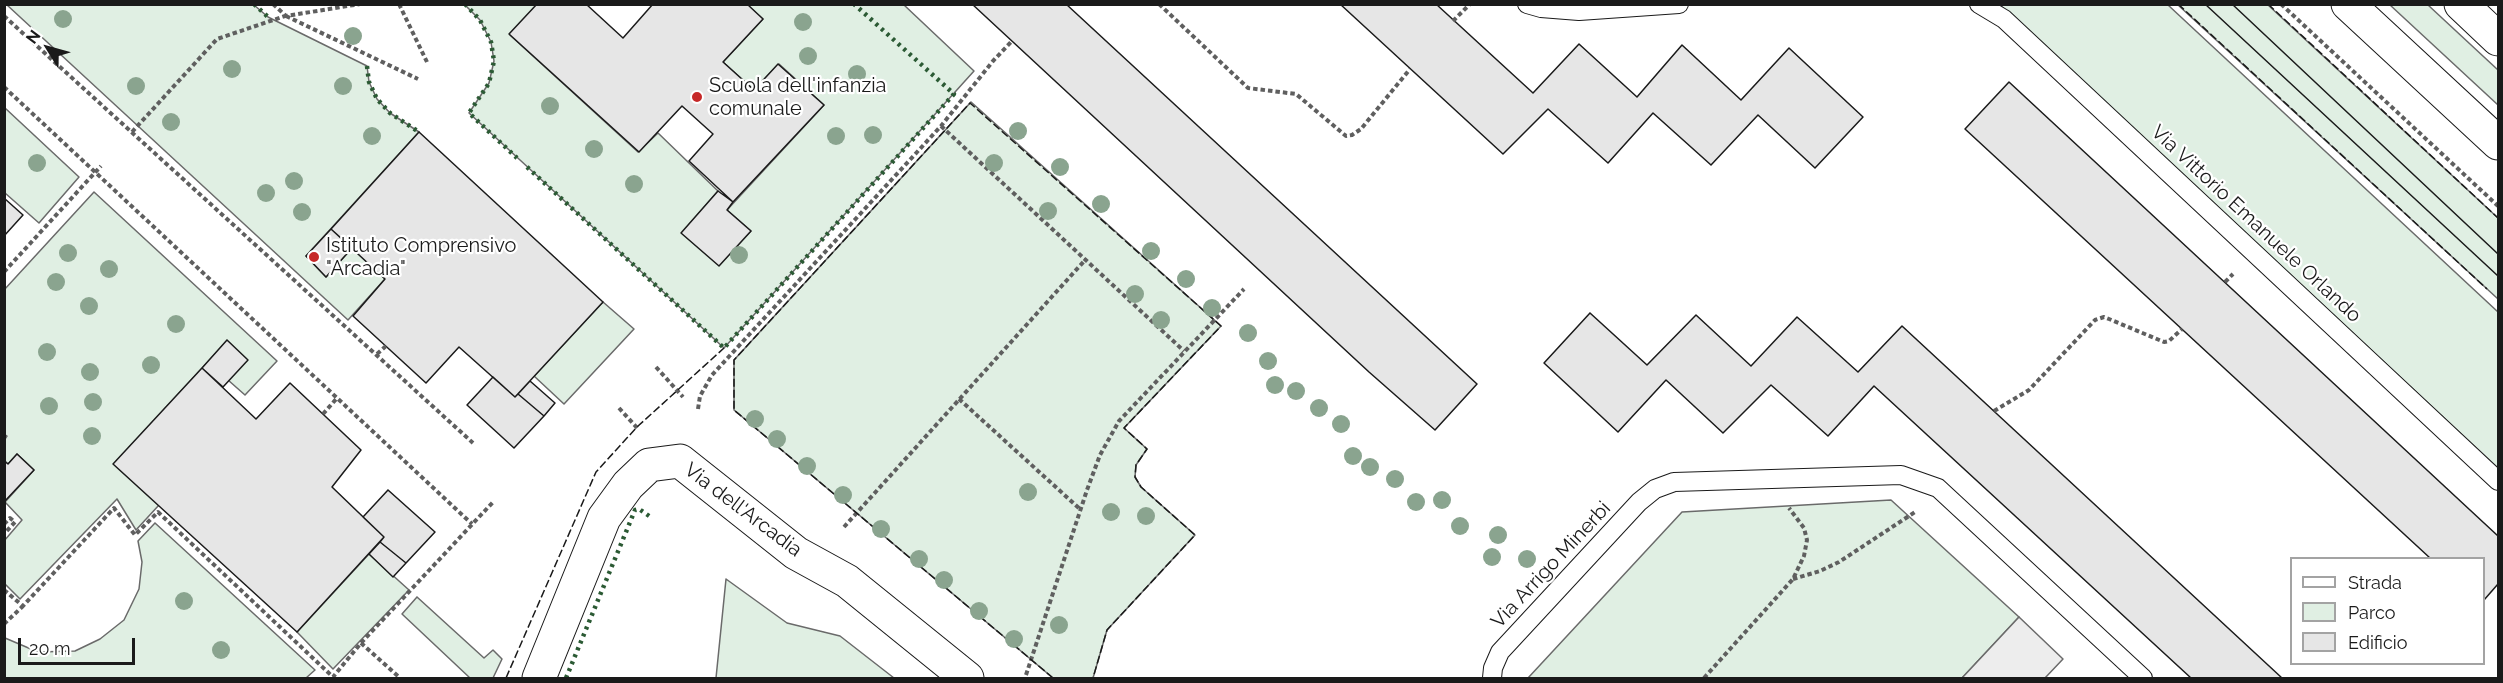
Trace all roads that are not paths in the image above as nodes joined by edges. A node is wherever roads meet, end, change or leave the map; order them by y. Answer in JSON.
{"nodes":[{"id":1,"x":1527,"y":4,"type":"edge"},
{"id":2,"x":1679,"y":4,"type":"edge"},
{"id":3,"x":1979,"y":4,"type":"edge"},
{"id":4,"x":2349,"y":4,"type":"edge"},
{"id":5,"x":2461,"y":4,"type":"edge"},
{"id":6,"x":2499,"y":39,"type":"edge"},
{"id":7,"x":2499,"y":143,"type":"edge"},
{"id":8,"x":2499,"y":481,"type":"edge"},
{"id":9,"x":539,"y":678,"type":"edge"},
{"id":10,"x":967,"y":678,"type":"edge"},
{"id":11,"x":1492,"y":678,"type":"edge"},
{"id":12,"x":2144,"y":678,"type":"edge"}],
"edges":[{"from":1,"to":2,"type":"lane"},
{"from":3,"to":8,"type":"lane","name":"Via Vittorio Emanuele Orlando"},
{"from":4,"to":7,"type":"street"},
{"from":5,"to":6,"type":"street"},
{"from":9,"to":10,"type":"street","name":"Via dell'Arcadia"},
{"from":11,"to":12,"type":"lane","name":"Via Arrigo Minerbi"}]}
